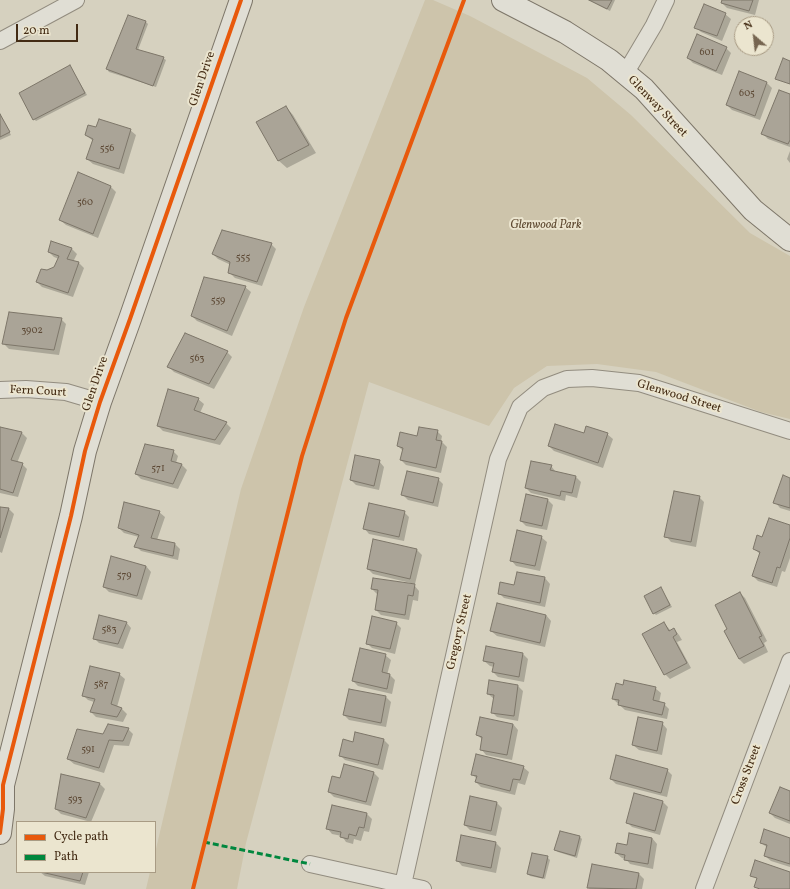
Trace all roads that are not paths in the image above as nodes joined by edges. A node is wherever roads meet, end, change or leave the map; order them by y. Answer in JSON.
{"nodes":[{"id":1,"x":76,"y":0,"type":"edge"},
{"id":2,"x":241,"y":0,"type":"edge"},
{"id":3,"x":503,"y":0,"type":"edge"},
{"id":4,"x":666,"y":0,"type":"edge"},
{"id":5,"x":0,"y":41,"type":"edge"},
{"id":6,"x":625,"y":74,"type":"junction"},
{"id":7,"x":790,"y":240,"type":"edge"},
{"id":8,"x":543,"y":388,"type":"joint"},
{"id":9,"x":0,"y":390,"type":"edge"},
{"id":10,"x":100,"y":402,"type":"junction"},
{"id":11,"x":790,"y":431,"type":"edge"},
{"id":12,"x":789,"y":666,"type":"edge"},
{"id":13,"x":2,"y":788,"type":"edge"},
{"id":14,"x":0,"y":833,"type":"edge"},
{"id":15,"x":310,"y":864,"type":"dead end"},
{"id":16,"x":402,"y":887,"type":"edge"},
{"id":17,"x":423,"y":889,"type":"edge"},
{"id":18,"x":704,"y":889,"type":"edge"}],
"edges":[{"from":1,"to":5,"type":"street"},
{"from":2,"to":10,"type":"street","name":"Glen Drive"},
{"from":3,"to":6,"type":"street","name":"Glenway Street"},
{"from":4,"to":6,"type":"street"},
{"from":6,"to":7,"type":"street","name":"Glenway Street"},
{"from":8,"to":11,"type":"street","name":"Glenwood Street"},
{"from":8,"to":16,"type":"street","name":"Gregory Street"},
{"from":9,"to":10,"type":"street","name":"Fern Court"},
{"from":10,"to":13,"type":"street","name":"Glen Drive"},
{"from":12,"to":18,"type":"street","name":"Cross Street"},
{"from":13,"to":14,"type":"street","name":"Glen Drive"},
{"from":15,"to":16,"type":"street"},
{"from":16,"to":17,"type":"street"}]}
